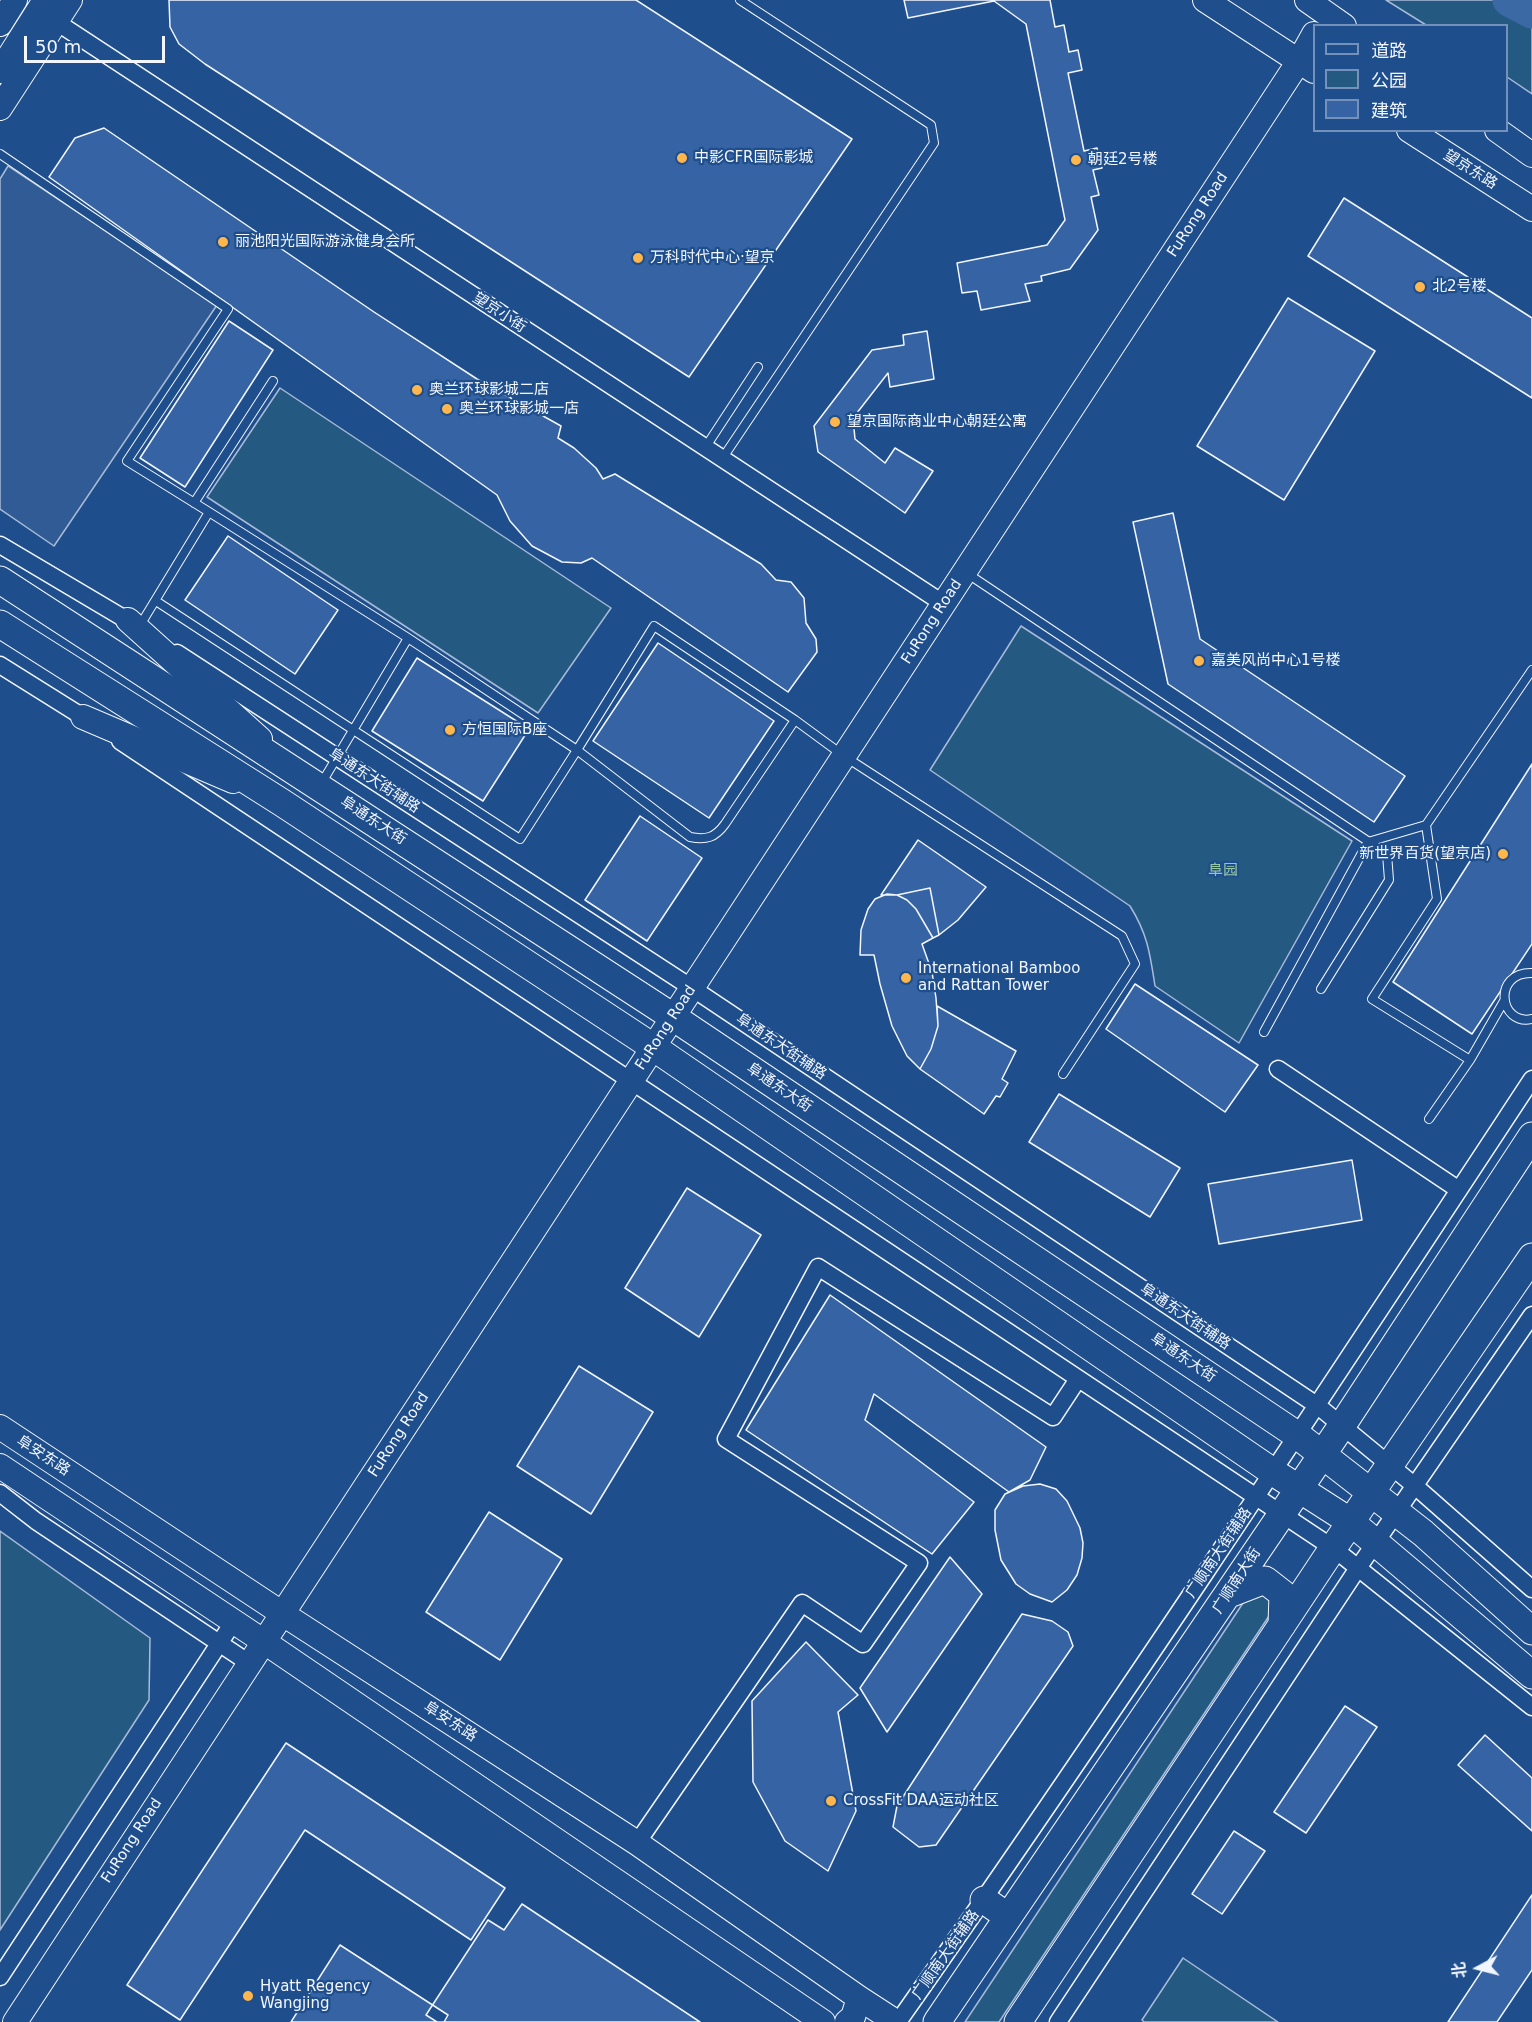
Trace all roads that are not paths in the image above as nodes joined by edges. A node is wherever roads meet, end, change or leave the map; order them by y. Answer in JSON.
{"nodes":[{"id":1,"x":15,"y":0,"type":"edge"},
{"id":2,"x":70,"y":0,"type":"edge"},
{"id":3,"x":740,"y":0,"type":"edge"},
{"id":4,"x":1205,"y":0,"type":"edge"},
{"id":5,"x":50,"y":10,"type":"edge"},
{"id":6,"x":0,"y":24,"type":"edge"},
{"id":7,"x":1313,"y":48,"type":"edge"},
{"id":8,"x":1307,"y":66,"type":"edge"},
{"id":9,"x":0,"y":71,"type":"edge"},
{"id":10,"x":0,"y":108,"type":"edge"},
{"id":11,"x":1412,"y":132,"type":"edge"},
{"id":12,"x":1500,"y":132,"type":"edge"},
{"id":13,"x":0,"y":154,"type":"edge"},
{"id":14,"x":1532,"y":155,"type":"edge"},
{"id":15,"x":1532,"y":208,"type":"edge"},
{"id":16,"x":758,"y":367,"type":"dead end"},
{"id":17,"x":273,"y":381,"type":"dead end"},
{"id":18,"x":698,"y":444,"type":"junction"},
{"id":19,"x":722,"y":459,"type":"junction"},
{"id":20,"x":194,"y":503,"type":"junction"},
{"id":21,"x":209,"y":512,"type":"junction"},
{"id":22,"x":0,"y":545,"type":"edge"},
{"id":23,"x":965,"y":572,"type":"junction"},
{"id":24,"x":0,"y":580,"type":"edge"},
{"id":25,"x":156,"y":601,"type":"junction"},
{"id":26,"x":944,"y":604,"type":"junction"},
{"id":27,"x":0,"y":624,"type":"edge"},
{"id":28,"x":133,"y":624,"type":"junction"},
{"id":29,"x":408,"y":638,"type":"junction"},
{"id":30,"x":0,"y":665,"type":"edge"},
{"id":31,"x":1532,"y":670,"type":"edge"},
{"id":32,"x":83,"y":717,"type":"junction"},
{"id":33,"x":795,"y":720,"type":"junction"},
{"id":34,"x":353,"y":730,"type":"junction"},
{"id":35,"x":577,"y":750,"type":"junction"},
{"id":36,"x":844,"y":756,"type":"junction"},
{"id":37,"x":337,"y":757,"type":"junction"},
{"id":38,"x":296,"y":770,"type":"junction"},
{"id":39,"x":320,"y":786,"type":"junction"},
{"id":40,"x":281,"y":802,"type":"junction"},
{"id":41,"x":1426,"y":825,"type":"junction"},
{"id":42,"x":1368,"y":842,"type":"junction"},
{"id":43,"x":1532,"y":973,"type":"edge"},
{"id":44,"x":692,"y":988,"type":"junction"},
{"id":45,"x":1321,"y":989,"type":"dead end"},
{"id":46,"x":1504,"y":1001,"type":"junction"},
{"id":47,"x":673,"y":1017,"type":"junction"},
{"id":48,"x":1532,"y":1019,"type":"edge"},
{"id":49,"x":1264,"y":1032,"type":"dead end"},
{"id":50,"x":653,"y":1047,"type":"junction"},
{"id":51,"x":1470,"y":1060,"type":"junction"},
{"id":52,"x":1278,"y":1068,"type":"dead end"},
{"id":53,"x":1063,"y":1074,"type":"dead end"},
{"id":54,"x":1532,"y":1079,"type":"edge"},
{"id":55,"x":631,"y":1082,"type":"junction"},
{"id":56,"x":1429,"y":1119,"type":"dead end"},
{"id":57,"x":1532,"y":1136,"type":"edge"},
{"id":58,"x":1459,"y":1190,"type":"junction"},
{"id":59,"x":1532,"y":1257,"type":"edge"},
{"id":60,"x":1532,"y":1315,"type":"edge"},
{"id":61,"x":1078,"y":1379,"type":"junction"},
{"id":62,"x":1318,"y":1406,"type":"junction"},
{"id":63,"x":0,"y":1427,"type":"edge"},
{"id":64,"x":1341,"y":1427,"type":"junction"},
{"id":65,"x":1297,"y":1435,"type":"junction"},
{"id":66,"x":1322,"y":1453,"type":"junction"},
{"id":67,"x":1390,"y":1464,"type":"junction"},
{"id":68,"x":0,"y":1466,"type":"edge"},
{"id":69,"x":1273,"y":1472,"type":"junction"},
{"id":70,"x":1415,"y":1486,"type":"junction"},
{"id":71,"x":1298,"y":1488,"type":"junction"},
{"id":72,"x":1371,"y":1492,"type":"junction"},
{"id":73,"x":0,"y":1493,"type":"edge"},
{"id":74,"x":1257,"y":1498,"type":"junction"},
{"id":75,"x":1396,"y":1512,"type":"junction"},
{"id":76,"x":1280,"y":1514,"type":"junction"},
{"id":77,"x":1351,"y":1522,"type":"junction"},
{"id":78,"x":1377,"y":1542,"type":"junction"},
{"id":79,"x":1333,"y":1548,"type":"junction"},
{"id":80,"x":1358,"y":1568,"type":"junction"},
{"id":81,"x":1532,"y":1589,"type":"edge"},
{"id":82,"x":1229,"y":1594,"type":"junction"},
{"id":83,"x":283,"y":1614,"type":"junction"},
{"id":84,"x":234,"y":1622,"type":"junction"},
{"id":85,"x":1281,"y":1625,"type":"junction"},
{"id":86,"x":1532,"y":1631,"type":"edge"},
{"id":87,"x":263,"y":1641,"type":"junction"},
{"id":88,"x":219,"y":1643,"type":"junction"},
{"id":89,"x":249,"y":1663,"type":"junction"},
{"id":90,"x":1532,"y":1675,"type":"edge"},
{"id":91,"x":1532,"y":1707,"type":"edge"},
{"id":92,"x":637,"y":1844,"type":"junction"},
{"id":93,"x":984,"y":1900,"type":"junction"},
{"id":94,"x":1007,"y":1916,"type":"junction"},
{"id":95,"x":0,"y":1977,"type":"edge"},
{"id":96,"x":859,"y":1998,"type":"junction"},
{"id":97,"x":15,"y":2022,"type":"edge"},
{"id":98,"x":823,"y":2022,"type":"edge"},
{"id":99,"x":847,"y":2022,"type":"edge"},
{"id":100,"x":897,"y":2022,"type":"edge"},
{"id":101,"x":937,"y":2022,"type":"edge"},
{"id":102,"x":1019,"y":2022,"type":"edge"},
{"id":103,"x":1058,"y":2022,"type":"edge"}],
"edges":[{"from":1,"to":6,"type":"street"},
{"from":2,"to":5,"type":"street"},
{"from":3,"to":19,"type":"lane"},
{"from":4,"to":8,"type":"street"},
{"from":5,"to":9,"type":"street"},
{"from":5,"to":10,"type":"street"},
{"from":5,"to":18,"type":"street","name":"望京小街"},
{"from":7,"to":8,"type":"street","name":"FuRong Road"},
{"from":8,"to":23,"type":"street","name":"FuRong Road"},
{"from":11,"to":15,"type":"street","name":"望京东路"},
{"from":12,"to":14,"type":"street"},
{"from":13,"to":20,"type":"lane"},
{"from":16,"to":18,"type":"lane"},
{"from":17,"to":20,"type":"lane"},
{"from":18,"to":19,"type":"street","name":"望京小街"},
{"from":19,"to":26,"type":"street","name":"望京小街"},
{"from":20,"to":21,"type":"lane"},
{"from":21,"to":25,"type":"lane"},
{"from":21,"to":29,"type":"lane"},
{"from":22,"to":28,"type":"street","name":"阜通东大街辅路"},
{"from":23,"to":26,"type":"street","name":"FuRong Road"},
{"from":23,"to":42,"type":"lane"},
{"from":24,"to":38,"type":"main road","name":"阜通东大街"},
{"from":25,"to":28,"type":"lane"},
{"from":25,"to":34,"type":"lane"},
{"from":26,"to":36,"type":"street","name":"FuRong Road"},
{"from":27,"to":40,"type":"main road"},
{"from":28,"to":37,"type":"street","name":"阜通东大街辅路"},
{"from":28,"to":38,"type":"street"},
{"from":29,"to":34,"type":"lane"},
{"from":29,"to":35,"type":"lane"},
{"from":30,"to":32,"type":"street"},
{"from":31,"to":41,"type":"lane"},
{"from":32,"to":40,"type":"street"},
{"from":32,"to":55,"type":"street"},
{"from":33,"to":35,"type":"lane"},
{"from":33,"to":35,"type":"lane"},
{"from":33,"to":36,"type":"lane"},
{"from":34,"to":35,"type":"lane"},
{"from":34,"to":37,"type":"lane"},
{"from":36,"to":44,"type":"street","name":"FuRong Road"},
{"from":36,"to":53,"type":"lane"},
{"from":37,"to":39,"type":"lane"},
{"from":37,"to":44,"type":"street","name":"阜通东大街辅路"},
{"from":38,"to":39,"type":"main road","name":"阜通东大街"},
{"from":39,"to":47,"type":"main road","name":"阜通东大街"},
{"from":40,"to":50,"type":"main road"},
{"from":41,"to":42,"type":"lane"},
{"from":41,"to":51,"type":"lane"},
{"from":42,"to":45,"type":"lane"},
{"from":42,"to":49,"type":"lane"},
{"from":43,"to":46,"type":"lane"},
{"from":44,"to":47,"type":"street","name":"FuRong Road"},
{"from":44,"to":62,"type":"street","name":"阜通东大街辅路"},
{"from":46,"to":48,"type":"lane"},
{"from":46,"to":51,"type":"lane"},
{"from":47,"to":50,"type":"street","name":"FuRong Road"},
{"from":47,"to":65,"type":"main road","name":"阜通东大街"},
{"from":50,"to":55,"type":"street","name":"FuRong Road"},
{"from":50,"to":69,"type":"main road"},
{"from":51,"to":56,"type":"lane"},
{"from":52,"to":58,"type":"street"},
{"from":54,"to":58,"type":"street","name":"广顺南大街辅路"},
{"from":55,"to":61,"type":"street"},
{"from":55,"to":83,"type":"street","name":"FuRong Road"},
{"from":57,"to":64,"type":"main road","name":"广顺南大街"},
{"from":58,"to":62,"type":"street","name":"广顺南大街辅路"},
{"from":59,"to":67,"type":"main road"},
{"from":60,"to":70,"type":"street"},
{"from":61,"to":74,"type":"street"},
{"from":61,"to":92,"type":"street"},
{"from":62,"to":64,"type":"street","name":"阜通东大街辅路"},
{"from":62,"to":65,"type":"street","name":"广顺南大街辅路"},
{"from":63,"to":83,"type":"street","name":"阜安东路"},
{"from":64,"to":66,"type":"main road","name":"广顺南大街"},
{"from":64,"to":67,"type":"street","name":"阜通东大街辅路"},
{"from":65,"to":66,"type":"main road","name":"阜通东大街"},
{"from":65,"to":69,"type":"street","name":"广顺南大街辅路"},
{"from":66,"to":71,"type":"main road","name":"广顺南大街"},
{"from":66,"to":72,"type":"main road","name":"阜通东大街"},
{"from":67,"to":70,"type":"street","name":"阜通东大街辅路"},
{"from":67,"to":72,"type":"main road"},
{"from":68,"to":84,"type":"street"},
{"from":69,"to":71,"type":"main road"},
{"from":69,"to":74,"type":"street","name":"广顺南大街辅路"},
{"from":70,"to":75,"type":"street"},
{"from":70,"to":81,"type":"street","name":"阜通东大街辅路"},
{"from":71,"to":76,"type":"main road","name":"广顺南大街"},
{"from":71,"to":77,"type":"main road"},
{"from":72,"to":75,"type":"main road","name":"阜通东大街"},
{"from":72,"to":77,"type":"main road"},
{"from":73,"to":88,"type":"street"},
{"from":74,"to":76,"type":"street"},
{"from":74,"to":93,"type":"street","name":"广顺南大街辅路"},
{"from":75,"to":78,"type":"street"},
{"from":75,"to":86,"type":"main road","name":"阜通东大街"},
{"from":76,"to":79,"type":"street"},
{"from":76,"to":82,"type":"main road","name":"广顺南大街"},
{"from":77,"to":78,"type":"main road"},
{"from":77,"to":79,"type":"main road"},
{"from":78,"to":80,"type":"street"},
{"from":78,"to":90,"type":"main road"},
{"from":79,"to":80,"type":"street"},
{"from":79,"to":85,"type":"main road"},
{"from":80,"to":91,"type":"street"},
{"from":80,"to":103,"type":"street"},
{"from":82,"to":85,"type":"main road"},
{"from":82,"to":94,"type":"main road","name":"广顺南大街"},
{"from":83,"to":87,"type":"street","name":"FuRong Road"},
{"from":83,"to":92,"type":"street","name":"阜安东路"},
{"from":84,"to":87,"type":"street"},
{"from":84,"to":88,"type":"street"},
{"from":85,"to":102,"type":"main road"},
{"from":87,"to":89,"type":"street","name":"FuRong Road"},
{"from":87,"to":98,"type":"street"},
{"from":88,"to":89,"type":"street"},
{"from":88,"to":95,"type":"street"},
{"from":89,"to":97,"type":"street","name":"FuRong Road"},
{"from":92,"to":96,"type":"street","name":"阜安东路"},
{"from":93,"to":94,"type":"main road"},
{"from":93,"to":100,"type":"street","name":"广顺南大街辅路"},
{"from":94,"to":101,"type":"main road","name":"广顺南大街"},
{"from":96,"to":99,"type":"street"},
{"from":96,"to":100,"type":"street","name":"阜安东路"}]}
